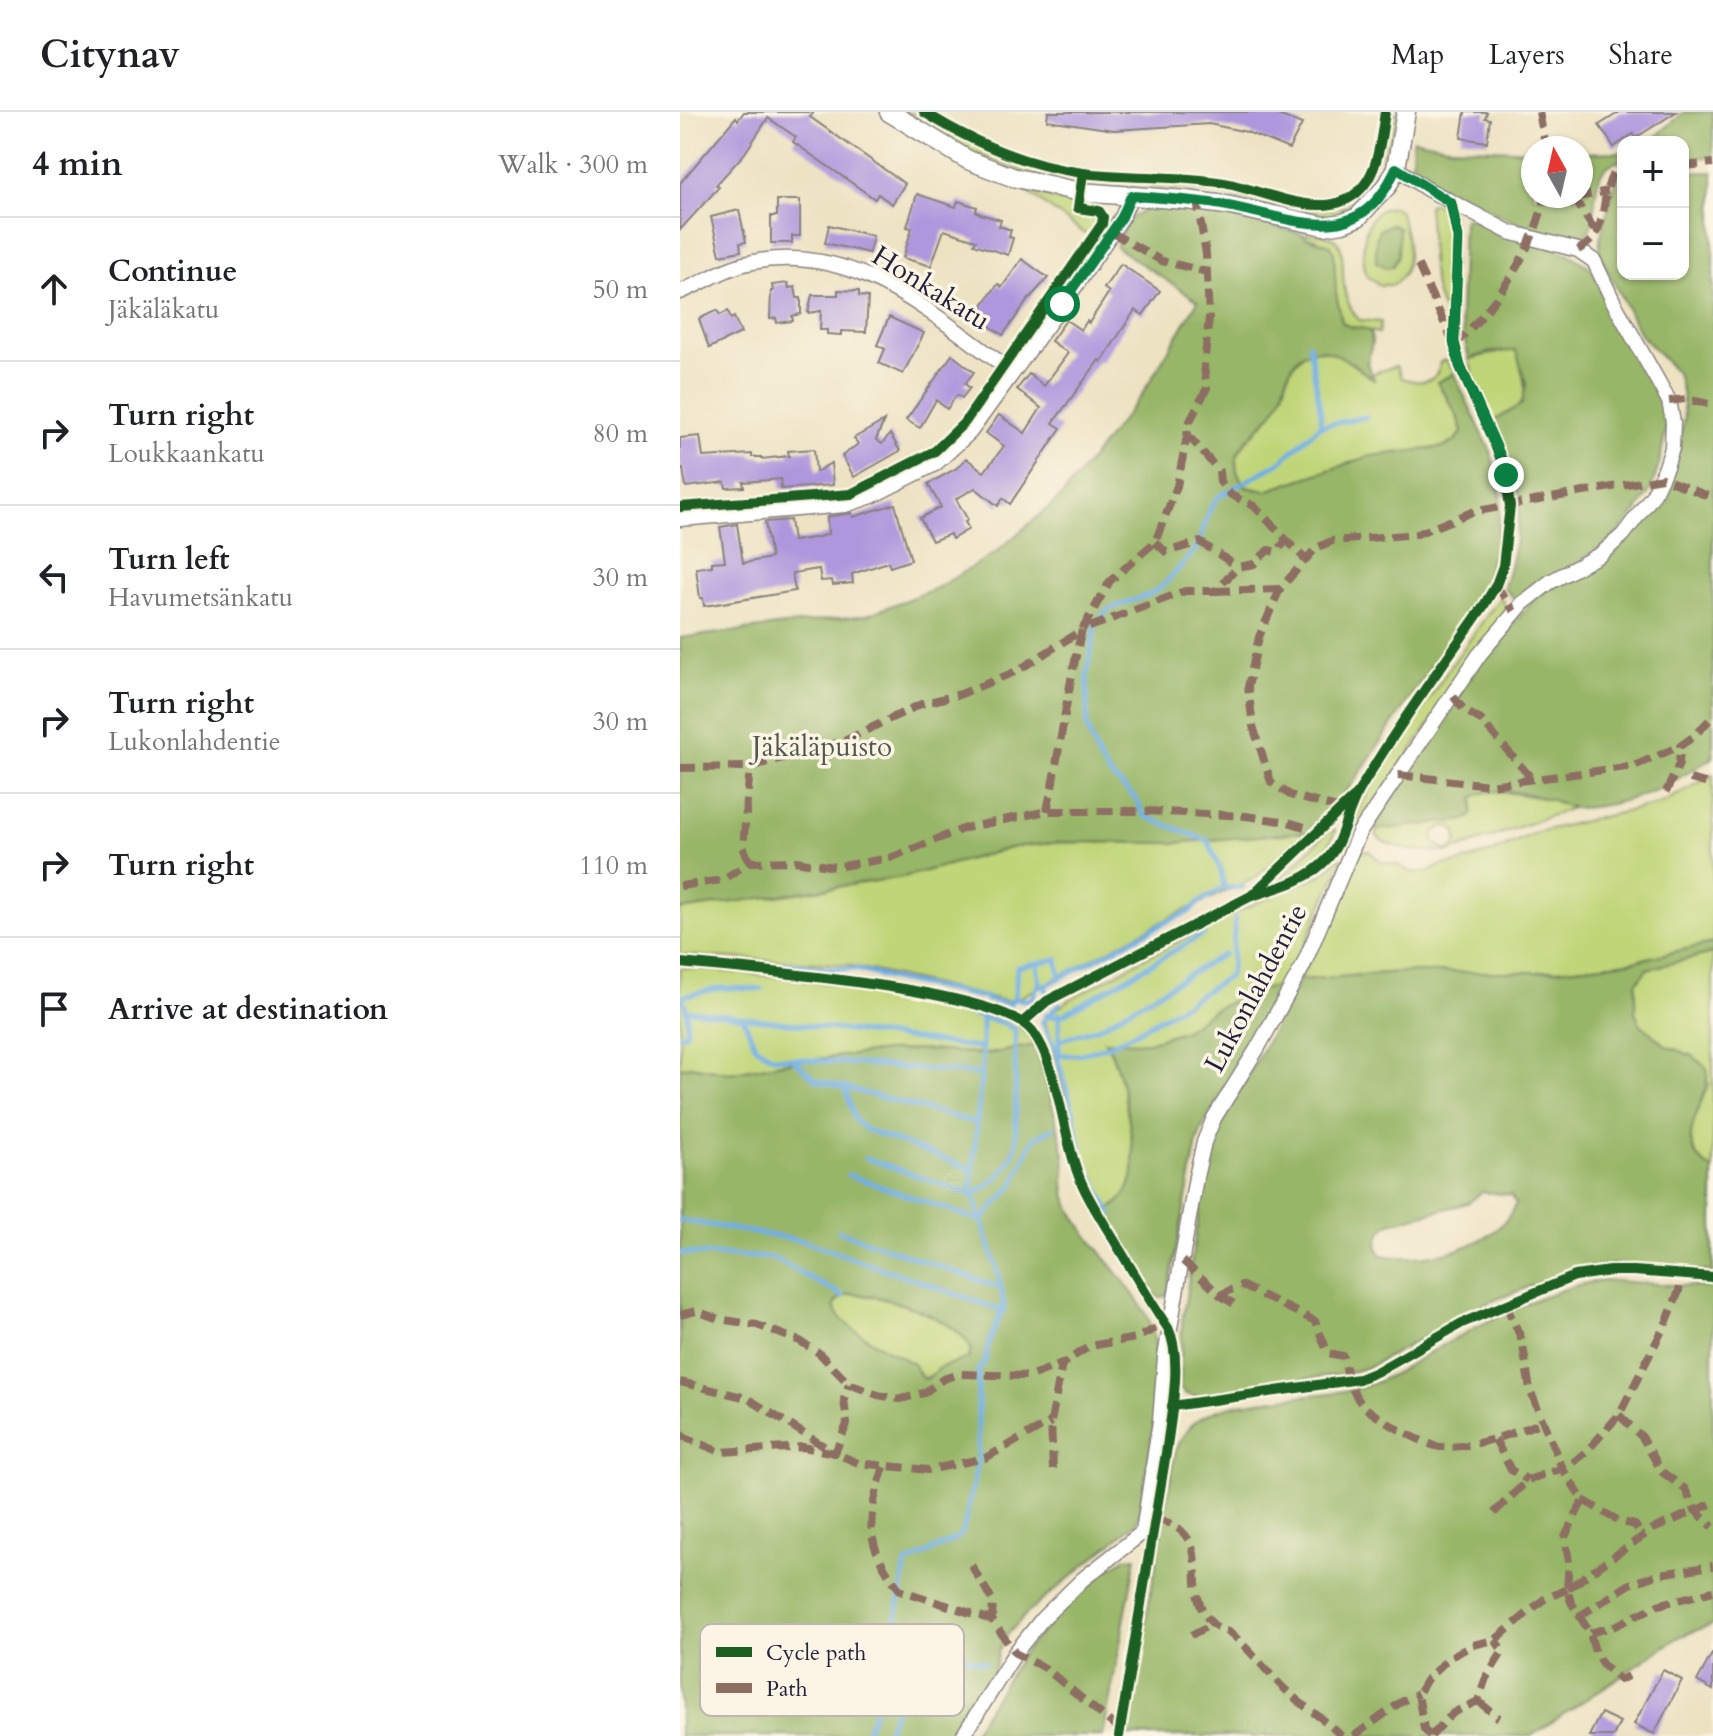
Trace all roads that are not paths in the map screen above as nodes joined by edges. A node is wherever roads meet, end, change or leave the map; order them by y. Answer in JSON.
{"nodes":[{"id":1,"x":889,"y":112,"type":"edge"},
{"id":2,"x":1406,"y":112,"type":"edge"},
{"id":3,"x":1396,"y":168,"type":"junction"},
{"id":4,"x":1131,"y":196,"type":"junction"},
{"id":5,"x":680,"y":292,"type":"edge"},
{"id":6,"x":1013,"y":372,"type":"junction"},
{"id":7,"x":680,"y":519,"type":"edge"},
{"id":8,"x":963,"y":1736,"type":"edge"}],
"edges":[{"from":1,"to":4,"type":"street"},
{"from":2,"to":3,"type":"street"},
{"from":3,"to":4,"type":"street"},
{"from":3,"to":8,"type":"street","name":"Lukonlahdentie"},
{"from":4,"to":6,"type":"street"},
{"from":5,"to":6,"type":"street","name":"Honkakatu"},
{"from":6,"to":7,"type":"street"}]}
